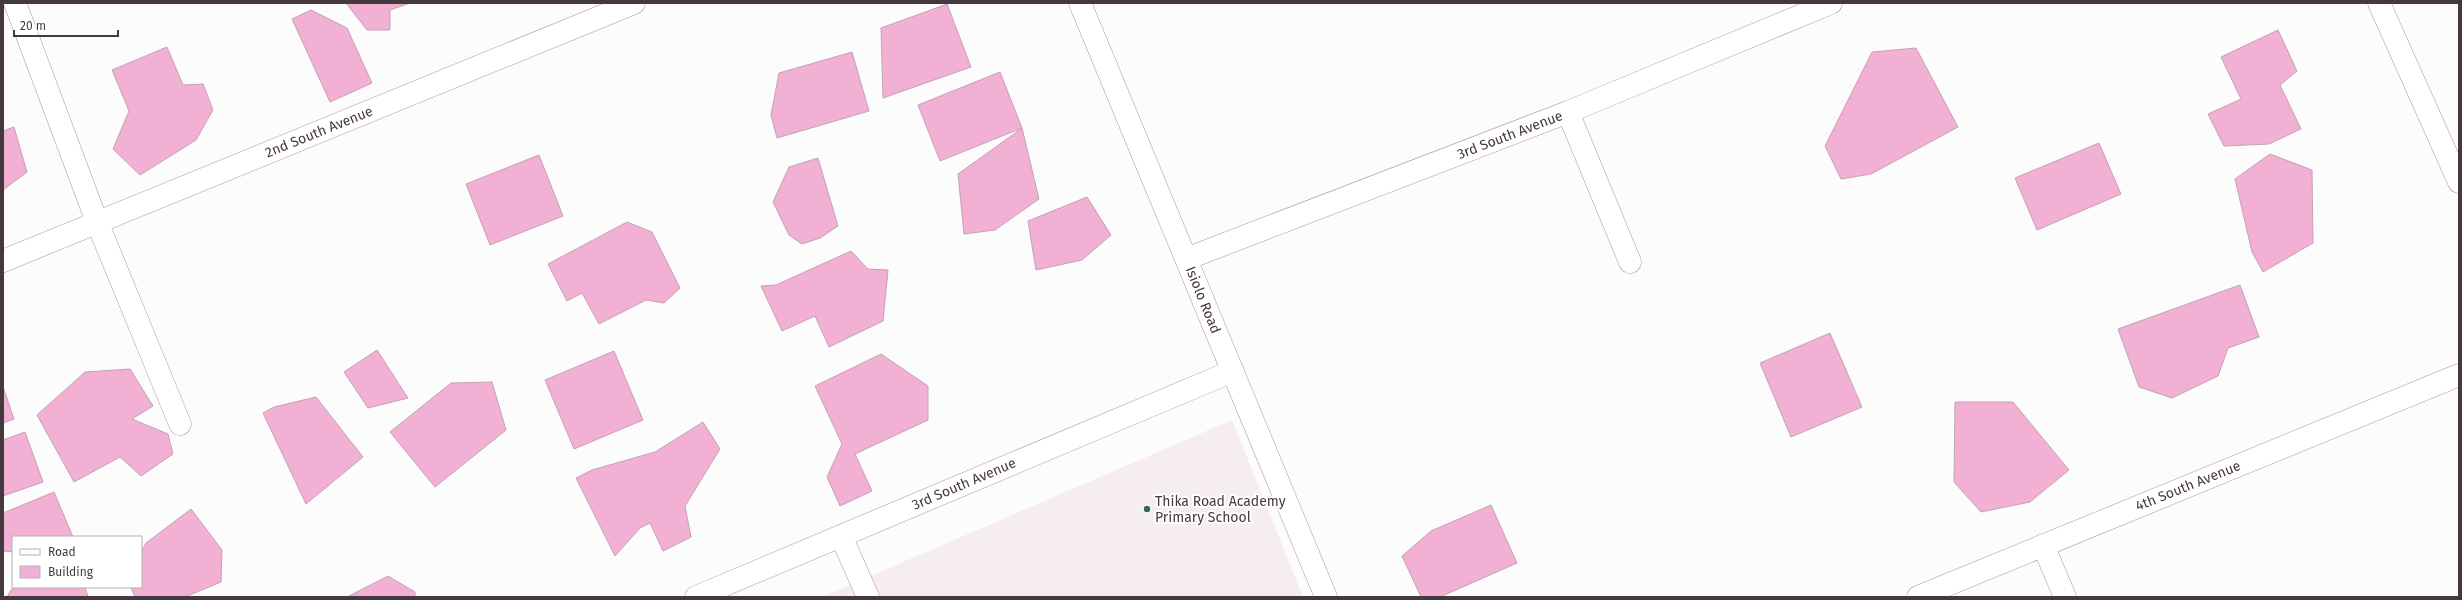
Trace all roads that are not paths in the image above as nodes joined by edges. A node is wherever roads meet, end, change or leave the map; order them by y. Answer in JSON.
{"nodes":[{"id":1,"x":15,"y":3,"type":"edge"},
{"id":2,"x":634,"y":3,"type":"edge"},
{"id":3,"x":1080,"y":3,"type":"edge"},
{"id":4,"x":1831,"y":3,"type":"edge"},
{"id":5,"x":2379,"y":3,"type":"edge"},
{"id":6,"x":1568,"y":112,"type":"junction"},
{"id":7,"x":2459,"y":182,"type":"edge"},
{"id":8,"x":97,"y":222,"type":"junction"},
{"id":9,"x":1186,"y":258,"type":"junction"},
{"id":10,"x":3,"y":261,"type":"edge"},
{"id":11,"x":1630,"y":262,"type":"dead end"},
{"id":12,"x":1233,"y":371,"type":"junction"},
{"id":13,"x":2459,"y":375,"type":"edge"},
{"id":14,"x":180,"y":424,"type":"dead end"},
{"id":15,"x":841,"y":536,"type":"junction"},
{"id":16,"x":2043,"y":545,"type":"junction"},
{"id":17,"x":696,"y":597,"type":"edge"},
{"id":18,"x":868,"y":597,"type":"edge"},
{"id":19,"x":1326,"y":597,"type":"edge"},
{"id":20,"x":1918,"y":597,"type":"edge"},
{"id":21,"x":2064,"y":597,"type":"edge"}],
"edges":[{"from":1,"to":8,"type":"street"},
{"from":2,"to":8,"type":"street","name":"2nd South Avenue"},
{"from":3,"to":9,"type":"street","name":"Isiolo Road"},
{"from":4,"to":6,"type":"street","name":"3rd South Avenue"},
{"from":5,"to":7,"type":"street"},
{"from":6,"to":9,"type":"street","name":"3rd South Avenue"},
{"from":6,"to":11,"type":"street"},
{"from":8,"to":10,"type":"street","name":"2nd South Avenue"},
{"from":8,"to":14,"type":"street"},
{"from":9,"to":12,"type":"street","name":"Isiolo Road"},
{"from":12,"to":15,"type":"street","name":"3rd South Avenue"},
{"from":12,"to":19,"type":"street","name":"Isiolo Road"},
{"from":13,"to":16,"type":"street","name":"4th South Avenue"},
{"from":15,"to":17,"type":"street","name":"3rd South Avenue"},
{"from":15,"to":18,"type":"street"},
{"from":16,"to":20,"type":"street","name":"4th South Avenue"},
{"from":16,"to":21,"type":"street"}]}
